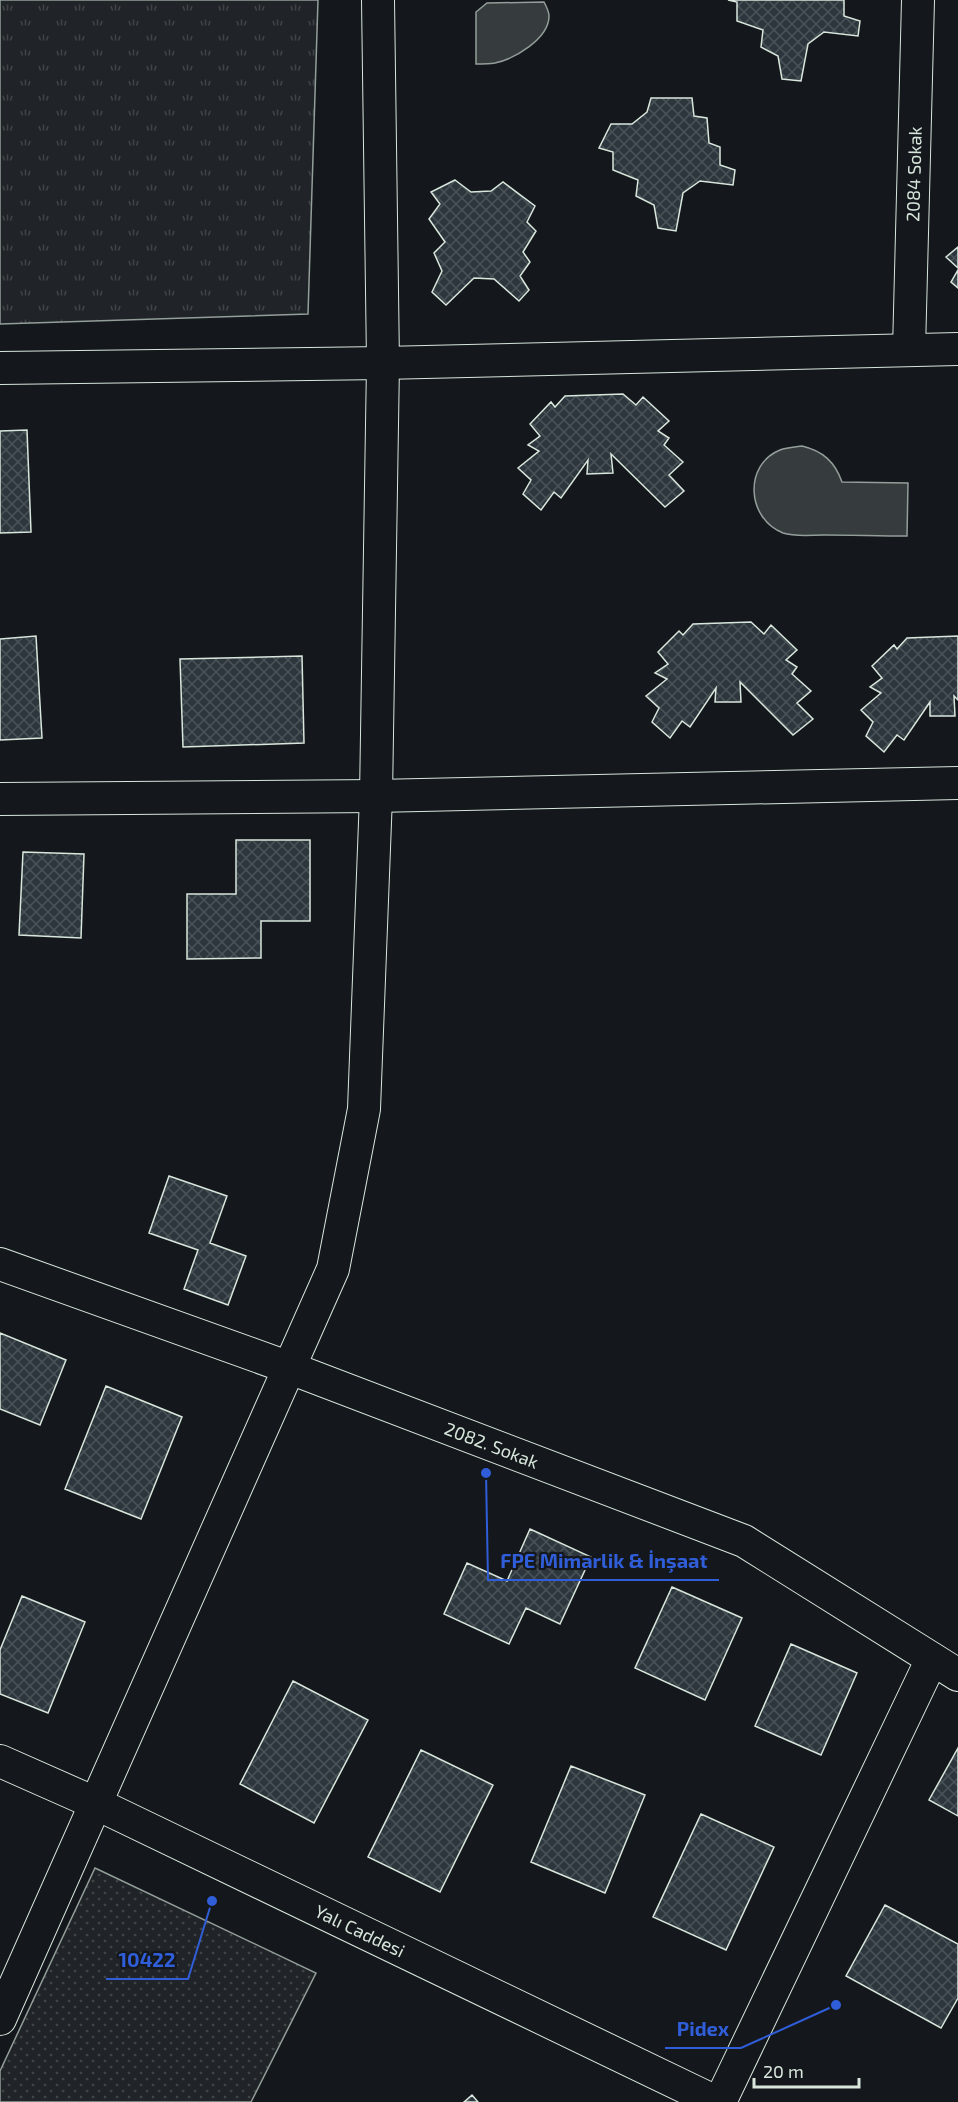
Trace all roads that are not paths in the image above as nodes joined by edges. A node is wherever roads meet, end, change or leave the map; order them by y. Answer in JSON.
{"nodes":[{"id":1,"x":378,"y":0,"type":"edge"},
{"id":2,"x":918,"y":0,"type":"edge"},
{"id":3,"x":958,"y":349,"type":"edge"},
{"id":4,"x":909,"y":350,"type":"junction"},
{"id":5,"x":383,"y":363,"type":"junction"},
{"id":6,"x":0,"y":368,"type":"edge"},
{"id":7,"x":958,"y":783,"type":"edge"},
{"id":8,"x":376,"y":796,"type":"junction"},
{"id":9,"x":0,"y":799,"type":"edge"},
{"id":10,"x":0,"y":1264,"type":"edge"},
{"id":11,"x":290,"y":1368,"type":"junction"},
{"id":12,"x":932,"y":1659,"type":"junction"},
{"id":13,"x":958,"y":1675,"type":"edge"},
{"id":14,"x":0,"y":1761,"type":"edge"},
{"id":15,"x":95,"y":1803,"type":"junction"},
{"id":16,"x":0,"y":2019,"type":"edge"},
{"id":17,"x":718,"y":2102,"type":"edge"}],
"edges":[{"from":1,"to":5,"type":"street"},
{"from":2,"to":4,"type":"street","name":"2084 Sokak"},
{"from":3,"to":4,"type":"street"},
{"from":4,"to":5,"type":"street"},
{"from":5,"to":6,"type":"street"},
{"from":5,"to":8,"type":"street"},
{"from":7,"to":8,"type":"street"},
{"from":8,"to":9,"type":"street"},
{"from":8,"to":11,"type":"street"},
{"from":10,"to":11,"type":"street","name":"2082. Sokak"},
{"from":11,"to":12,"type":"street","name":"2082. Sokak"},
{"from":11,"to":15,"type":"street"},
{"from":12,"to":13,"type":"street","name":"2082. Sokak"},
{"from":12,"to":17,"type":"street"},
{"from":14,"to":15,"type":"street","name":"Yalı Caddesi"},
{"from":15,"to":16,"type":"street"},
{"from":15,"to":17,"type":"street","name":"Yalı Caddesi"}]}
